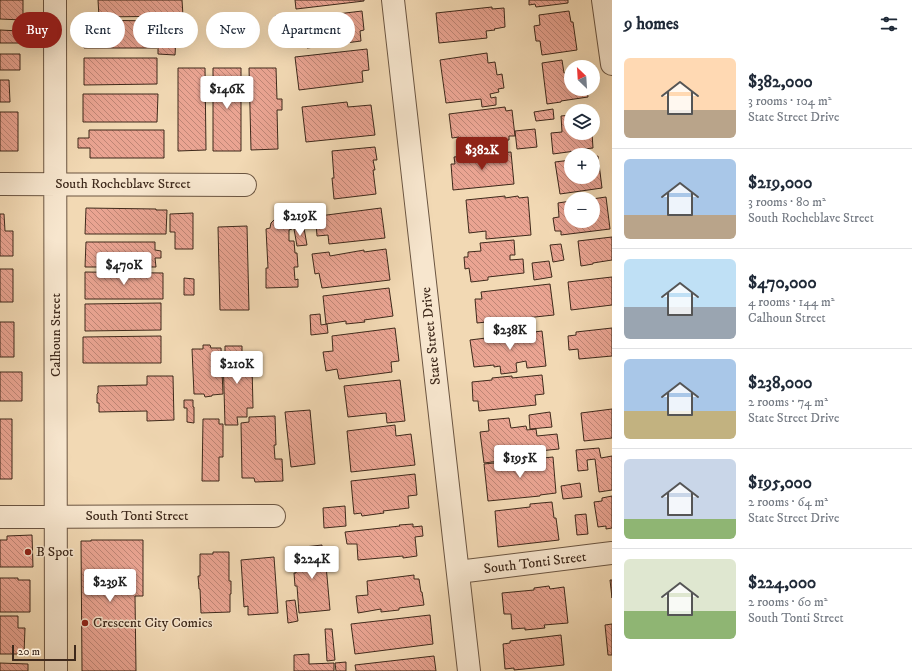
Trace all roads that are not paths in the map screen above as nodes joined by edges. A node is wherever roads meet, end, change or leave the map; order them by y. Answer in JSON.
{"nodes":[{"id":1,"x":55,"y":0,"type":"edge"},
{"id":2,"x":393,"y":0,"type":"edge"},
{"id":3,"x":604,"y":0,"type":"edge"},
{"id":4,"x":612,"y":64,"type":"edge"},
{"id":5,"x":0,"y":184,"type":"edge"},
{"id":6,"x":56,"y":184,"type":"junction"},
{"id":7,"x":245,"y":185,"type":"dead end"},
{"id":8,"x":56,"y":516,"type":"junction"},
{"id":9,"x":274,"y":516,"type":"dead end"},
{"id":10,"x":0,"y":517,"type":"edge"},
{"id":11,"x":612,"y":554,"type":"edge"},
{"id":12,"x":458,"y":572,"type":"junction"},
{"id":13,"x":56,"y":671,"type":"edge"},
{"id":14,"x":469,"y":671,"type":"edge"}],
"edges":[{"from":1,"to":6,"type":"street","name":"Calhoun Street"},
{"from":2,"to":12,"type":"street","name":"State Street Drive"},
{"from":3,"to":4,"type":"street"},
{"from":5,"to":6,"type":"street","name":"South Rocheblave Street"},
{"from":6,"to":7,"type":"street","name":"South Rocheblave Street"},
{"from":6,"to":8,"type":"street","name":"Calhoun Street"},
{"from":8,"to":9,"type":"street","name":"South Tonti Street"},
{"from":8,"to":10,"type":"street","name":"South Tonti Street"},
{"from":8,"to":13,"type":"street","name":"Calhoun Street"},
{"from":11,"to":12,"type":"street","name":"South Tonti Street"},
{"from":12,"to":14,"type":"street","name":"State Street Drive"}]}
